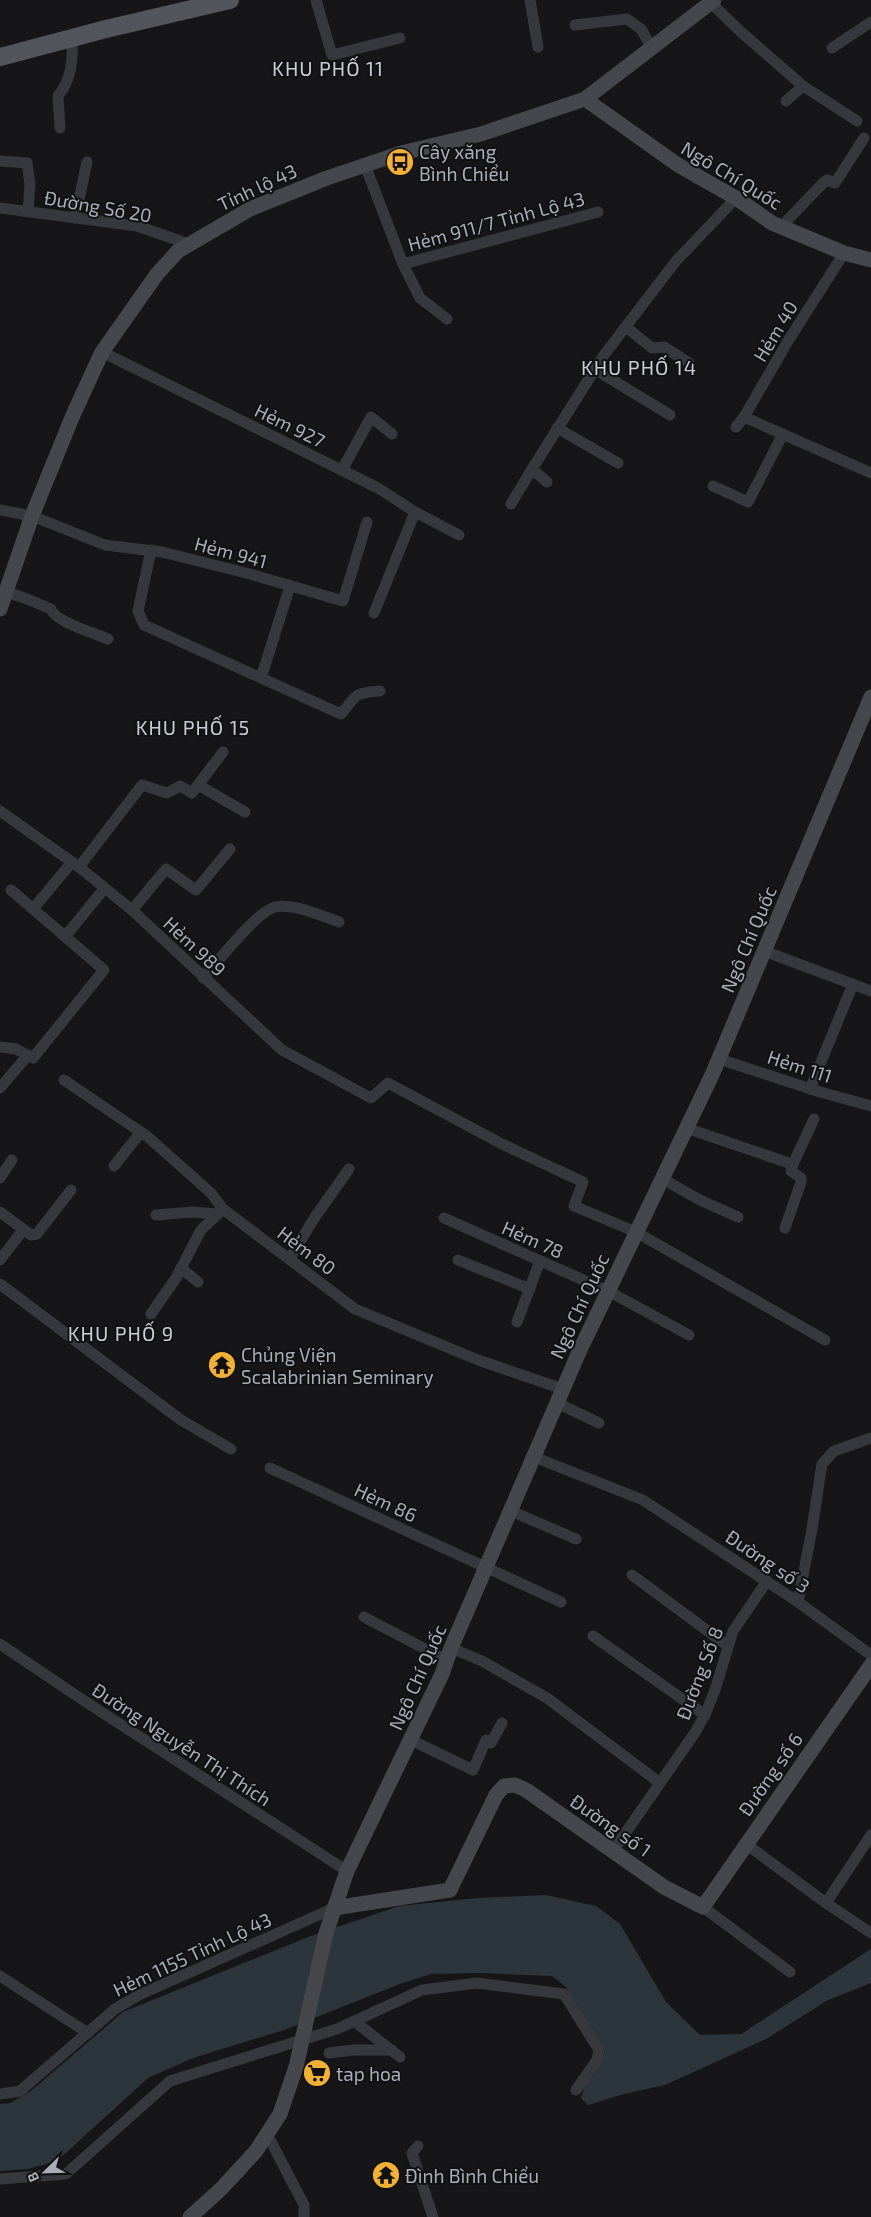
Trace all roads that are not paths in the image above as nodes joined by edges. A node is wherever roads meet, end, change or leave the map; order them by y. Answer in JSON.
{"nodes":[{"id":1,"x":230,"y":0,"type":"edge"},
{"id":2,"x":316,"y":0,"type":"edge"},
{"id":3,"x":530,"y":0,"type":"edge"},
{"id":4,"x":713,"y":1,"type":"edge"},
{"id":5,"x":871,"y":22,"type":"edge"},
{"id":6,"x":575,"y":25,"type":"dead end"},
{"id":7,"x":72,"y":38,"type":"junction"},
{"id":8,"x":400,"y":38,"type":"dead end"},
{"id":9,"x":538,"y":46,"type":"dead end"},
{"id":10,"x":652,"y":48,"type":"junction"},
{"id":11,"x":832,"y":48,"type":"dead end"},
{"id":12,"x":0,"y":57,"type":"edge"},
{"id":13,"x":803,"y":86,"type":"junction"},
{"id":14,"x":585,"y":99,"type":"junction"},
{"id":15,"x":786,"y":102,"type":"dead end"},
{"id":16,"x":857,"y":120,"type":"dead end"},
{"id":17,"x":60,"y":128,"type":"dead end"},
{"id":18,"x":864,"y":138,"type":"dead end"},
{"id":19,"x":0,"y":161,"type":"edge"},
{"id":20,"x":87,"y":162,"type":"dead end"},
{"id":21,"x":365,"y":165,"type":"junction"},
{"id":22,"x":736,"y":198,"type":"junction"},
{"id":23,"x":0,"y":208,"type":"edge"},
{"id":24,"x":28,"y":212,"type":"junction"},
{"id":25,"x":598,"y":212,"type":"dead end"},
{"id":26,"x":75,"y":218,"type":"junction"},
{"id":27,"x":781,"y":227,"type":"junction"},
{"id":28,"x":189,"y":244,"type":"junction"},
{"id":29,"x":844,"y":253,"type":"junction"},
{"id":30,"x":871,"y":260,"type":"edge"},
{"id":31,"x":403,"y":264,"type":"junction"},
{"id":32,"x":446,"y":319,"type":"dead end"},
{"id":33,"x":626,"y":327,"type":"junction"},
{"id":34,"x":102,"y":352,"type":"junction"},
{"id":35,"x":689,"y":363,"type":"dead end"},
{"id":36,"x":596,"y":370,"type":"junction"},
{"id":37,"x":670,"y":415,"type":"dead end"},
{"id":38,"x":744,"y":417,"type":"junction"},
{"id":39,"x":736,"y":427,"type":"dead end"},
{"id":40,"x":557,"y":428,"type":"junction"},
{"id":41,"x":392,"y":434,"type":"dead end"},
{"id":42,"x":783,"y":434,"type":"junction"},
{"id":43,"x":618,"y":463,"type":"dead end"},
{"id":44,"x":532,"y":469,"type":"junction"},
{"id":45,"x":342,"y":470,"type":"junction"},
{"id":46,"x":871,"y":472,"type":"edge"},
{"id":47,"x":548,"y":482,"type":"dead end"},
{"id":48,"x":713,"y":486,"type":"dead end"},
{"id":49,"x":511,"y":504,"type":"dead end"},
{"id":50,"x":0,"y":510,"type":"edge"},
{"id":51,"x":415,"y":512,"type":"junction"},
{"id":52,"x":32,"y":516,"type":"junction"},
{"id":53,"x":367,"y":522,"type":"dead end"},
{"id":54,"x":458,"y":535,"type":"dead end"},
{"id":55,"x":151,"y":550,"type":"junction"},
{"id":56,"x":290,"y":586,"type":"junction"},
{"id":57,"x":7,"y":592,"type":"junction"},
{"id":58,"x":0,"y":608,"type":"edge"},
{"id":59,"x":374,"y":613,"type":"dead end"},
{"id":60,"x":108,"y":639,"type":"dead end"},
{"id":61,"x":261,"y":678,"type":"junction"},
{"id":62,"x":380,"y":691,"type":"dead end"},
{"id":63,"x":871,"y":697,"type":"edge"},
{"id":64,"x":223,"y":752,"type":"dead end"},
{"id":65,"x":198,"y":785,"type":"junction"},
{"id":66,"x":0,"y":810,"type":"edge"},
{"id":67,"x":245,"y":812,"type":"dead end"},
{"id":68,"x":230,"y":849,"type":"dead end"},
{"id":69,"x":75,"y":865,"type":"junction"},
{"id":70,"x":104,"y":889,"type":"junction"},
{"id":71,"x":11,"y":890,"type":"dead end"},
{"id":72,"x":33,"y":909,"type":"junction"},
{"id":73,"x":132,"y":910,"type":"junction"},
{"id":74,"x":339,"y":922,"type":"dead end"},
{"id":75,"x":63,"y":933,"type":"junction"},
{"id":76,"x":764,"y":951,"type":"junction"},
{"id":77,"x":203,"y":978,"type":"junction"},
{"id":78,"x":853,"y":984,"type":"junction"},
{"id":79,"x":871,"y":991,"type":"edge"},
{"id":80,"x":0,"y":1047,"type":"edge"},
{"id":81,"x":28,"y":1055,"type":"junction"},
{"id":82,"x":719,"y":1059,"type":"junction"},
{"id":83,"x":64,"y":1080,"type":"dead end"},
{"id":84,"x":0,"y":1088,"type":"edge"},
{"id":85,"x":810,"y":1089,"type":"junction"},
{"id":86,"x":871,"y":1106,"type":"edge"},
{"id":87,"x":814,"y":1119,"type":"dead end"},
{"id":88,"x":686,"y":1128,"type":"junction"},
{"id":89,"x":141,"y":1132,"type":"junction"},
{"id":90,"x":12,"y":1160,"type":"dead end"},
{"id":91,"x":794,"y":1162,"type":"junction"},
{"id":92,"x":114,"y":1166,"type":"dead end"},
{"id":93,"x":349,"y":1169,"type":"dead end"},
{"id":94,"x":0,"y":1178,"type":"edge"},
{"id":95,"x":662,"y":1178,"type":"junction"},
{"id":96,"x":71,"y":1190,"type":"dead end"},
{"id":97,"x":220,"y":1211,"type":"junction"},
{"id":98,"x":0,"y":1212,"type":"edge"},
{"id":99,"x":156,"y":1215,"type":"dead end"},
{"id":100,"x":738,"y":1217,"type":"dead end"},
{"id":101,"x":444,"y":1218,"type":"dead end"},
{"id":102,"x":786,"y":1228,"type":"dead end"},
{"id":103,"x":23,"y":1230,"type":"junction"},
{"id":104,"x":636,"y":1232,"type":"junction"},
{"id":105,"x":290,"y":1258,"type":"junction"},
{"id":106,"x":0,"y":1260,"type":"edge"},
{"id":107,"x":458,"y":1260,"type":"dead end"},
{"id":108,"x":540,"y":1261,"type":"junction"},
{"id":109,"x":182,"y":1268,"type":"junction"},
{"id":110,"x":198,"y":1282,"type":"dead end"},
{"id":111,"x":0,"y":1284,"type":"edge"},
{"id":112,"x":530,"y":1289,"type":"junction"},
{"id":113,"x":608,"y":1291,"type":"junction"},
{"id":114,"x":151,"y":1314,"type":"dead end"},
{"id":115,"x":517,"y":1322,"type":"dead end"},
{"id":116,"x":689,"y":1335,"type":"dead end"},
{"id":117,"x":825,"y":1340,"type":"dead end"},
{"id":118,"x":560,"y":1396,"type":"junction"},
{"id":119,"x":599,"y":1423,"type":"dead end"},
{"id":120,"x":871,"y":1438,"type":"edge"},
{"id":121,"x":231,"y":1449,"type":"dead end"},
{"id":122,"x":534,"y":1457,"type":"junction"},
{"id":123,"x":270,"y":1468,"type":"dead end"},
{"id":124,"x":511,"y":1511,"type":"junction"},
{"id":125,"x":576,"y":1539,"type":"dead end"},
{"id":126,"x":487,"y":1568,"type":"junction"},
{"id":127,"x":632,"y":1575,"type":"dead end"},
{"id":128,"x":766,"y":1580,"type":"junction"},
{"id":129,"x":561,"y":1602,"type":"dead end"},
{"id":130,"x":798,"y":1602,"type":"junction"},
{"id":131,"x":364,"y":1617,"type":"dead end"},
{"id":132,"x":593,"y":1636,"type":"dead end"},
{"id":133,"x":0,"y":1644,"type":"edge"},
{"id":134,"x":728,"y":1646,"type":"junction"},
{"id":135,"x":449,"y":1654,"type":"junction"},
{"id":136,"x":871,"y":1655,"type":"edge"},
{"id":137,"x":871,"y":1665,"type":"edge"},
{"id":138,"x":705,"y":1715,"type":"junction"},
{"id":139,"x":502,"y":1723,"type":"dead end"},
{"id":140,"x":410,"y":1740,"type":"junction"},
{"id":141,"x":660,"y":1783,"type":"junction"},
{"id":142,"x":871,"y":1835,"type":"edge"},
{"id":143,"x":746,"y":1844,"type":"junction"},
{"id":144,"x":613,"y":1851,"type":"junction"},
{"id":145,"x":347,"y":1871,"type":"junction"},
{"id":146,"x":826,"y":1903,"type":"junction"},
{"id":147,"x":703,"y":1907,"type":"junction"},
{"id":148,"x":334,"y":1908,"type":"junction"},
{"id":149,"x":871,"y":1933,"type":"edge"},
{"id":150,"x":790,"y":1972,"type":"dead end"},
{"id":151,"x":0,"y":1976,"type":"edge"},
{"id":152,"x":354,"y":2021,"type":"junction"},
{"id":153,"x":88,"y":2033,"type":"junction"},
{"id":154,"x":304,"y":2035,"type":"junction"},
{"id":155,"x":329,"y":2053,"type":"dead end"},
{"id":156,"x":576,"y":2090,"type":"dead end"},
{"id":157,"x":0,"y":2094,"type":"edge"},
{"id":158,"x":267,"y":2134,"type":"junction"},
{"id":159,"x":418,"y":2146,"type":"dead end"},
{"id":160,"x":0,"y":2179,"type":"edge"},
{"id":161,"x":306,"y":2216,"type":"edge"},
{"id":162,"x":190,"y":2217,"type":"edge"},
{"id":163,"x":433,"y":2217,"type":"edge"}],
"edges":[{"from":1,"to":7,"type":"main road"},
{"from":2,"to":8,"type":"street"},
{"from":3,"to":9,"type":"street"},
{"from":4,"to":10,"type":"main road","name":"Tỉnh lộ 43"},
{"from":4,"to":13,"type":"street"},
{"from":5,"to":11,"type":"street"},
{"from":6,"to":10,"type":"street"},
{"from":7,"to":12,"type":"main road"},
{"from":7,"to":17,"type":"street"},
{"from":10,"to":14,"type":"main road","name":"Tỉnh lộ 43"},
{"from":13,"to":15,"type":"street"},
{"from":13,"to":16,"type":"street"},
{"from":14,"to":21,"type":"main road","name":"Tỉnh lộ 43"},
{"from":14,"to":22,"type":"main road","name":"Ngô Chí Quốc"},
{"from":18,"to":27,"type":"street"},
{"from":19,"to":24,"type":"street"},
{"from":20,"to":26,"type":"street"},
{"from":21,"to":28,"type":"main road","name":"Tỉnh lộ 43"},
{"from":21,"to":31,"type":"street"},
{"from":22,"to":27,"type":"main road","name":"Ngô Chí Quốc"},
{"from":22,"to":33,"type":"street"},
{"from":23,"to":24,"type":"street","name":"Đường Số 20"},
{"from":24,"to":26,"type":"street","name":"Đường Số 20"},
{"from":25,"to":31,"type":"street","name":"Hẻm 911/7 Tỉnh Lộ 43"},
{"from":26,"to":28,"type":"street","name":"Đường Số 20"},
{"from":27,"to":29,"type":"main road","name":"Ngô Chí Quốc"},
{"from":28,"to":34,"type":"main road","name":"Tỉnh lộ 43"},
{"from":29,"to":30,"type":"main road","name":"Ngô Chí Quốc"},
{"from":29,"to":38,"type":"street","name":"Hẻm 40"},
{"from":31,"to":32,"type":"street"},
{"from":33,"to":35,"type":"street"},
{"from":33,"to":36,"type":"street"},
{"from":34,"to":45,"type":"street","name":"Hẻm 927"},
{"from":34,"to":52,"type":"main road","name":"Tỉnh lộ 43"},
{"from":36,"to":37,"type":"street"},
{"from":36,"to":40,"type":"street"},
{"from":38,"to":39,"type":"street","name":"Hẻm 40"},
{"from":38,"to":42,"type":"street"},
{"from":40,"to":43,"type":"street"},
{"from":40,"to":44,"type":"street"},
{"from":41,"to":45,"type":"street"},
{"from":42,"to":46,"type":"street"},
{"from":42,"to":48,"type":"street"},
{"from":44,"to":47,"type":"street"},
{"from":44,"to":49,"type":"street"},
{"from":45,"to":51,"type":"street","name":"Hẻm 927"},
{"from":50,"to":52,"type":"street","name":"Hẻm 941"},
{"from":51,"to":54,"type":"street","name":"Hẻm 927"},
{"from":51,"to":59,"type":"street"},
{"from":52,"to":55,"type":"street","name":"Hẻm 941"},
{"from":52,"to":57,"type":"main road","name":"Tỉnh lộ 43"},
{"from":53,"to":56,"type":"street","name":"Hẻm 941"},
{"from":55,"to":56,"type":"street","name":"Hẻm 941"},
{"from":55,"to":61,"type":"street"},
{"from":56,"to":61,"type":"street"},
{"from":57,"to":58,"type":"main road","name":"Tỉnh lộ 43"},
{"from":57,"to":60,"type":"street"},
{"from":61,"to":62,"type":"street"},
{"from":63,"to":76,"type":"main road","name":"Ngô Chí Quốc"},
{"from":64,"to":65,"type":"street"},
{"from":65,"to":67,"type":"street"},
{"from":65,"to":69,"type":"street"},
{"from":66,"to":69,"type":"street","name":"Hẻm 989"},
{"from":68,"to":73,"type":"street"},
{"from":69,"to":70,"type":"street","name":"Hẻm 989"},
{"from":69,"to":72,"type":"street"},
{"from":70,"to":73,"type":"street","name":"Hẻm 989"},
{"from":70,"to":75,"type":"street"},
{"from":71,"to":72,"type":"street"},
{"from":72,"to":75,"type":"street"},
{"from":73,"to":77,"type":"street","name":"Hẻm 989"},
{"from":74,"to":77,"type":"street"},
{"from":75,"to":81,"type":"street"},
{"from":76,"to":78,"type":"street"},
{"from":76,"to":82,"type":"main road","name":"Ngô Chí Quốc"},
{"from":77,"to":104,"type":"street","name":"Hẻm 989"},
{"from":78,"to":79,"type":"street"},
{"from":78,"to":85,"type":"street"},
{"from":80,"to":81,"type":"street"},
{"from":81,"to":84,"type":"street"},
{"from":82,"to":85,"type":"street","name":"Hẻm 111"},
{"from":82,"to":88,"type":"main road","name":"Ngô Chí Quốc"},
{"from":83,"to":89,"type":"street","name":"Hẻm 80"},
{"from":85,"to":86,"type":"street","name":"Hẻm 111"},
{"from":87,"to":91,"type":"street"},
{"from":88,"to":91,"type":"street"},
{"from":88,"to":95,"type":"main road","name":"Ngô Chí Quốc"},
{"from":89,"to":92,"type":"street"},
{"from":89,"to":97,"type":"street","name":"Hẻm 80"},
{"from":90,"to":94,"type":"street"},
{"from":91,"to":102,"type":"street"},
{"from":93,"to":105,"type":"street"},
{"from":95,"to":100,"type":"street"},
{"from":95,"to":104,"type":"main road","name":"Ngô Chí Quốc"},
{"from":96,"to":103,"type":"street"},
{"from":97,"to":99,"type":"street"},
{"from":97,"to":105,"type":"street","name":"Hẻm 80"},
{"from":97,"to":109,"type":"street"},
{"from":98,"to":103,"type":"street"},
{"from":101,"to":108,"type":"street","name":"Hẻm 78"},
{"from":103,"to":106,"type":"street"},
{"from":104,"to":113,"type":"main road","name":"Ngô Chí Quốc"},
{"from":104,"to":117,"type":"street"},
{"from":105,"to":118,"type":"street","name":"Hẻm 80"},
{"from":107,"to":112,"type":"street"},
{"from":108,"to":112,"type":"street"},
{"from":108,"to":113,"type":"street","name":"Hẻm 78"},
{"from":109,"to":110,"type":"street"},
{"from":109,"to":114,"type":"street"},
{"from":111,"to":121,"type":"street"},
{"from":112,"to":115,"type":"street"},
{"from":113,"to":116,"type":"street","name":"Hẻm 78"},
{"from":113,"to":118,"type":"main road","name":"Ngô Chí Quốc"},
{"from":118,"to":119,"type":"street","name":"Hẻm 80"},
{"from":118,"to":122,"type":"main road","name":"Ngô Chí Quốc"},
{"from":120,"to":130,"type":"street"},
{"from":122,"to":124,"type":"main road","name":"Ngô Chí Quốc"},
{"from":122,"to":128,"type":"street","name":"Đường số 3"},
{"from":123,"to":126,"type":"street","name":"Hẻm 86"},
{"from":124,"to":125,"type":"street"},
{"from":124,"to":126,"type":"main road","name":"Ngô Chí Quốc"},
{"from":126,"to":129,"type":"street","name":"Hẻm 86"},
{"from":126,"to":135,"type":"main road","name":"Ngô Chí Quốc"},
{"from":127,"to":134,"type":"street"},
{"from":128,"to":130,"type":"street","name":"Đường số 3"},
{"from":128,"to":134,"type":"street","name":"Đường Số 8"},
{"from":130,"to":136,"type":"street","name":"Đường số 3"},
{"from":131,"to":135,"type":"street"},
{"from":132,"to":138,"type":"street"},
{"from":133,"to":145,"type":"street","name":"Đường Nguyễn Thị Thích"},
{"from":134,"to":138,"type":"street","name":"Đường Số 8"},
{"from":135,"to":140,"type":"main road","name":"Ngô Chí Quốc"},
{"from":135,"to":141,"type":"street"},
{"from":137,"to":143,"type":"main road","name":"Đường số 6"},
{"from":138,"to":141,"type":"street","name":"Đường Số 8"},
{"from":139,"to":140,"type":"street"},
{"from":140,"to":145,"type":"main road","name":"Ngô Chí Quốc"},
{"from":141,"to":144,"type":"street","name":"Đường Số 8"},
{"from":142,"to":146,"type":"street"},
{"from":143,"to":146,"type":"street"},
{"from":143,"to":147,"type":"main road","name":"Đường số 6"},
{"from":144,"to":147,"type":"main road","name":"Đường số 1"},
{"from":144,"to":148,"type":"main road","name":"Đường số 1"},
{"from":145,"to":148,"type":"main road","name":"Ngô Chí Quốc"},
{"from":146,"to":149,"type":"street"},
{"from":147,"to":150,"type":"street","name":"Đường số 1"},
{"from":148,"to":153,"type":"street","name":"Hẻm 1155 Tỉnh Lộ 43"},
{"from":148,"to":154,"type":"main road","name":"Ngô Chí Quốc"},
{"from":151,"to":153,"type":"street"},
{"from":152,"to":154,"type":"street"},
{"from":152,"to":155,"type":"street"},
{"from":152,"to":156,"type":"street"},
{"from":153,"to":157,"type":"street","name":"Hẻm 1155 Tỉnh Lộ 43"},
{"from":154,"to":158,"type":"main road","name":"Ngô Chí Quốc"},
{"from":154,"to":160,"type":"street"},
{"from":158,"to":161,"type":"street"},
{"from":158,"to":162,"type":"main road","name":"Ngô Chí Quốc"},
{"from":159,"to":163,"type":"street"}]}
